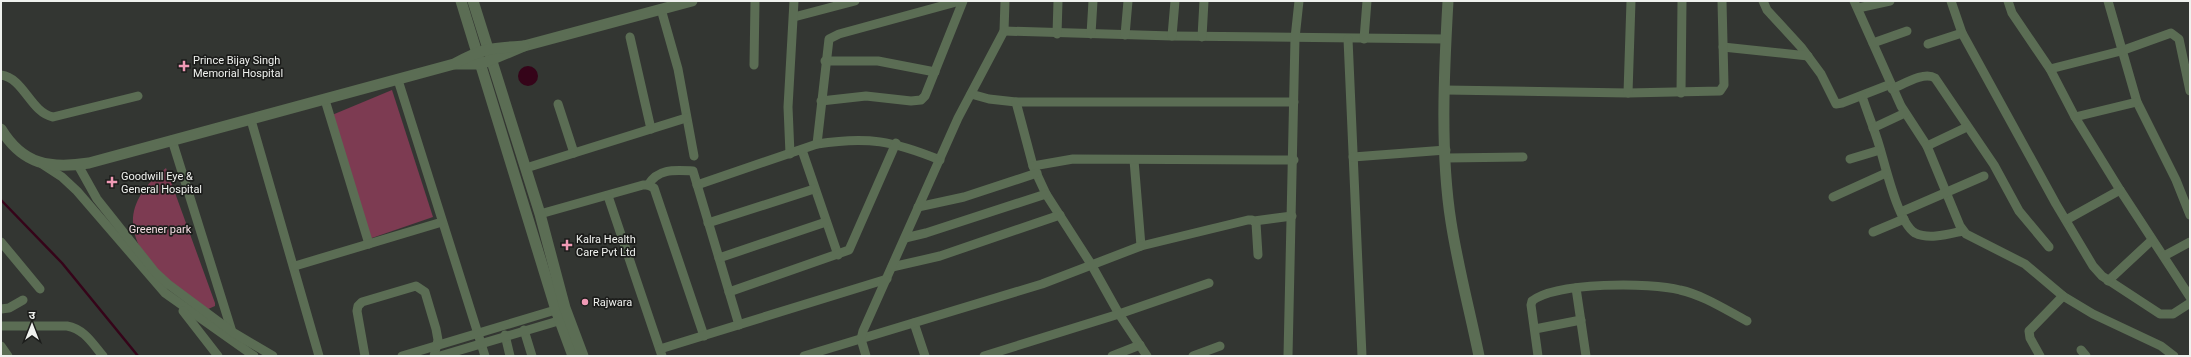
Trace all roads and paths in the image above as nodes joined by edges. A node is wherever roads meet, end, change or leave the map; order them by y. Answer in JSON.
{"nodes":[{"id":1,"x":461,"y":1,"type":"edge"},
{"id":2,"x":473,"y":1,"type":"edge"},
{"id":3,"x":692,"y":1,"type":"edge"},
{"id":4,"x":755,"y":1,"type":"edge"},
{"id":5,"x":794,"y":1,"type":"edge"},
{"id":6,"x":855,"y":1,"type":"edge"},
{"id":7,"x":961,"y":1,"type":"edge"},
{"id":8,"x":1005,"y":1,"type":"edge"},
{"id":9,"x":1058,"y":1,"type":"edge"},
{"id":10,"x":1093,"y":1,"type":"edge"},
{"id":11,"x":1128,"y":1,"type":"edge"},
{"id":12,"x":1175,"y":1,"type":"edge"},
{"id":13,"x":1204,"y":1,"type":"edge"},
{"id":14,"x":1299,"y":1,"type":"edge"},
{"id":15,"x":1367,"y":1,"type":"edge"},
{"id":16,"x":1448,"y":1,"type":"edge"},
{"id":17,"x":1631,"y":1,"type":"edge"},
{"id":18,"x":1682,"y":1,"type":"edge"},
{"id":19,"x":1722,"y":1,"type":"edge"},
{"id":20,"x":1763,"y":1,"type":"edge"},
{"id":21,"x":1890,"y":1,"type":"edge"},
{"id":22,"x":1951,"y":1,"type":"edge"},
{"id":23,"x":2009,"y":1,"type":"edge"},
{"id":24,"x":2108,"y":1,"type":"edge"},
{"id":25,"x":1856,"y":4,"type":"edge"},
{"id":26,"x":661,"y":9,"type":"junction"},
{"id":27,"x":794,"y":17,"type":"junction"},
{"id":28,"x":1004,"y":31,"type":"junction"},
{"id":29,"x":1907,"y":31,"type":"dead end"},
{"id":30,"x":1962,"y":32,"type":"junction"},
{"id":31,"x":1057,"y":34,"type":"junction"},
{"id":32,"x":1091,"y":34,"type":"junction"},
{"id":33,"x":1125,"y":35,"type":"junction"},
{"id":34,"x":1172,"y":36,"type":"junction"},
{"id":35,"x":630,"y":37,"type":"dead end"},
{"id":36,"x":1202,"y":37,"type":"junction"},
{"id":37,"x":1295,"y":38,"type":"junction"},
{"id":38,"x":1348,"y":39,"type":"junction"},
{"id":39,"x":1364,"y":39,"type":"junction"},
{"id":40,"x":1446,"y":39,"type":"junction"},
{"id":41,"x":1873,"y":43,"type":"junction"},
{"id":42,"x":1928,"y":44,"type":"dead end"},
{"id":43,"x":524,"y":46,"type":"junction"},
{"id":44,"x":1723,"y":47,"type":"junction"},
{"id":45,"x":483,"y":50,"type":"junction"},
{"id":46,"x":2121,"y":51,"type":"junction"},
{"id":47,"x":1808,"y":56,"type":"junction"},
{"id":48,"x":825,"y":61,"type":"junction"},
{"id":49,"x":487,"y":62,"type":"junction"},
{"id":50,"x":454,"y":64,"type":"junction"},
{"id":51,"x":754,"y":65,"type":"dead end"},
{"id":52,"x":2050,"y":69,"type":"junction"},
{"id":53,"x":934,"y":72,"type":"junction"},
{"id":54,"x":1,"y":75,"type":"edge"},
{"id":55,"x":398,"y":80,"type":"junction"},
{"id":56,"x":1892,"y":87,"type":"junction"},
{"id":57,"x":1445,"y":90,"type":"junction"},
{"id":58,"x":2190,"y":91,"type":"edge"},
{"id":59,"x":1628,"y":93,"type":"junction"},
{"id":60,"x":1681,"y":93,"type":"junction"},
{"id":61,"x":971,"y":94,"type":"junction"},
{"id":62,"x":138,"y":96,"type":"dead end"},
{"id":63,"x":1862,"y":96,"type":"junction"},
{"id":64,"x":325,"y":100,"type":"junction"},
{"id":65,"x":821,"y":101,"type":"junction"},
{"id":66,"x":1016,"y":102,"type":"junction"},
{"id":67,"x":1294,"y":102,"type":"junction"},
{"id":68,"x":2137,"y":102,"type":"junction"},
{"id":69,"x":558,"y":104,"type":"dead end"},
{"id":70,"x":1905,"y":113,"type":"junction"},
{"id":71,"x":2075,"y":117,"type":"junction"},
{"id":72,"x":686,"y":118,"type":"junction"},
{"id":73,"x":251,"y":120,"type":"junction"},
{"id":74,"x":1967,"y":127,"type":"junction"},
{"id":75,"x":1873,"y":128,"type":"junction"},
{"id":76,"x":1,"y":129,"type":"edge"},
{"id":77,"x":651,"y":129,"type":"junction"},
{"id":78,"x":172,"y":140,"type":"junction"},
{"id":79,"x":896,"y":143,"type":"junction"},
{"id":80,"x":817,"y":144,"type":"junction"},
{"id":81,"x":1927,"y":146,"type":"junction"},
{"id":82,"x":802,"y":150,"type":"junction"},
{"id":83,"x":1880,"y":150,"type":"junction"},
{"id":84,"x":574,"y":153,"type":"junction"},
{"id":85,"x":790,"y":154,"type":"junction"},
{"id":86,"x":1446,"y":154,"type":"junction"},
{"id":87,"x":694,"y":156,"type":"dead end"},
{"id":88,"x":1353,"y":157,"type":"junction"},
{"id":89,"x":1523,"y":157,"type":"dead end"},
{"id":90,"x":1850,"y":159,"type":"dead end"},
{"id":91,"x":940,"y":160,"type":"junction"},
{"id":92,"x":1134,"y":160,"type":"junction"},
{"id":93,"x":1294,"y":160,"type":"junction"},
{"id":94,"x":42,"y":164,"type":"junction"},
{"id":95,"x":78,"y":165,"type":"junction"},
{"id":96,"x":526,"y":168,"type":"junction"},
{"id":97,"x":1035,"y":170,"type":"junction"},
{"id":98,"x":1886,"y":174,"type":"junction"},
{"id":99,"x":1984,"y":176,"type":"dead end"},
{"id":100,"x":87,"y":185,"type":"junction"},
{"id":101,"x":648,"y":185,"type":"junction"},
{"id":102,"x":697,"y":185,"type":"junction"},
{"id":103,"x":814,"y":189,"type":"junction"},
{"id":104,"x":2120,"y":190,"type":"junction"},
{"id":105,"x":77,"y":191,"type":"junction"},
{"id":106,"x":1945,"y":193,"type":"junction"},
{"id":107,"x":1046,"y":194,"type":"junction"},
{"id":108,"x":608,"y":196,"type":"junction"},
{"id":109,"x":1833,"y":197,"type":"dead end"},
{"id":110,"x":918,"y":207,"type":"junction"},
{"id":111,"x":540,"y":214,"type":"junction"},
{"id":112,"x":1060,"y":215,"type":"junction"},
{"id":113,"x":1903,"y":215,"type":"junction"},
{"id":114,"x":2190,"y":215,"type":"edge"},
{"id":115,"x":1292,"y":216,"type":"junction"},
{"id":116,"x":2066,"y":220,"type":"junction"},
{"id":117,"x":1254,"y":221,"type":"junction"},
{"id":118,"x":442,"y":222,"type":"junction"},
{"id":119,"x":826,"y":222,"type":"junction"},
{"id":120,"x":708,"y":223,"type":"junction"},
{"id":121,"x":1963,"y":231,"type":"junction"},
{"id":122,"x":1873,"y":232,"type":"dead end"},
{"id":123,"x":906,"y":238,"type":"junction"},
{"id":124,"x":2152,"y":240,"type":"junction"},
{"id":125,"x":1,"y":242,"type":"edge"},
{"id":126,"x":2190,"y":242,"type":"edge"},
{"id":127,"x":369,"y":244,"type":"junction"},
{"id":128,"x":1141,"y":246,"type":"junction"},
{"id":129,"x":2049,"y":247,"type":"dead end"},
{"id":130,"x":838,"y":255,"type":"junction"},
{"id":131,"x":1258,"y":255,"type":"dead end"},
{"id":132,"x":2164,"y":256,"type":"junction"},
{"id":133,"x":719,"y":258,"type":"junction"},
{"id":134,"x":1091,"y":264,"type":"junction"},
{"id":135,"x":295,"y":266,"type":"junction"},
{"id":136,"x":892,"y":267,"type":"junction"},
{"id":137,"x":887,"y":279,"type":"junction"},
{"id":138,"x":2108,"y":281,"type":"junction"},
{"id":139,"x":1209,"y":283,"type":"dead end"},
{"id":140,"x":1576,"y":288,"type":"junction"},
{"id":141,"x":40,"y":289,"type":"dead end"},
{"id":142,"x":729,"y":292,"type":"junction"},
{"id":143,"x":2063,"y":296,"type":"junction"},
{"id":144,"x":2190,"y":297,"type":"edge"},
{"id":145,"x":23,"y":300,"type":"dead end"},
{"id":146,"x":2190,"y":303,"type":"edge"},
{"id":147,"x":178,"y":304,"type":"junction"},
{"id":148,"x":1,"y":309,"type":"edge"},
{"id":149,"x":562,"y":314,"type":"junction"},
{"id":150,"x":1119,"y":314,"type":"junction"},
{"id":151,"x":1581,"y":320,"type":"junction"},
{"id":152,"x":1747,"y":321,"type":"dead end"},
{"id":153,"x":914,"y":323,"type":"junction"},
{"id":154,"x":739,"y":325,"type":"junction"},
{"id":155,"x":1,"y":326,"type":"edge"},
{"id":156,"x":524,"y":330,"type":"junction"},
{"id":157,"x":1535,"y":330,"type":"junction"},
{"id":158,"x":506,"y":335,"type":"junction"},
{"id":159,"x":704,"y":336,"type":"junction"},
{"id":160,"x":232,"y":337,"type":"junction"},
{"id":161,"x":480,"y":338,"type":"junction"},
{"id":162,"x":861,"y":339,"type":"junction"},
{"id":163,"x":1140,"y":345,"type":"junction"},
{"id":164,"x":1,"y":346,"type":"edge"},
{"id":165,"x":1220,"y":346,"type":"dead end"},
{"id":166,"x":435,"y":351,"type":"edge"},
{"id":167,"x":661,"y":352,"type":"edge"},
{"id":168,"x":8,"y":356,"type":"edge"},
{"id":169,"x":103,"y":356,"type":"edge"},
{"id":170,"x":218,"y":356,"type":"edge"},
{"id":171,"x":254,"y":356,"type":"edge"},
{"id":172,"x":273,"y":356,"type":"edge"},
{"id":173,"x":319,"y":356,"type":"edge"},
{"id":174,"x":365,"y":356,"type":"edge"},
{"id":175,"x":402,"y":356,"type":"edge"},
{"id":176,"x":440,"y":356,"type":"edge"},
{"id":177,"x":485,"y":356,"type":"edge"},
{"id":178,"x":510,"y":356,"type":"edge"},
{"id":179,"x":532,"y":356,"type":"edge"},
{"id":180,"x":573,"y":356,"type":"edge"},
{"id":181,"x":583,"y":356,"type":"edge"},
{"id":182,"x":804,"y":356,"type":"edge"},
{"id":183,"x":866,"y":356,"type":"edge"},
{"id":184,"x":925,"y":356,"type":"edge"},
{"id":185,"x":984,"y":356,"type":"edge"},
{"id":186,"x":1112,"y":356,"type":"edge"},
{"id":187,"x":1147,"y":356,"type":"edge"},
{"id":188,"x":1193,"y":356,"type":"edge"},
{"id":189,"x":1288,"y":356,"type":"edge"},
{"id":190,"x":1362,"y":356,"type":"edge"},
{"id":191,"x":1479,"y":356,"type":"edge"},
{"id":192,"x":1538,"y":356,"type":"edge"},
{"id":193,"x":1586,"y":356,"type":"edge"},
{"id":194,"x":2040,"y":356,"type":"edge"},
{"id":195,"x":2174,"y":356,"type":"edge"}],
"edges":[{"from":1,"to":45,"type":"street"},
{"from":2,"to":45,"type":"street"},
{"from":3,"to":26,"type":"street"},
{"from":4,"to":51,"type":"street"},
{"from":5,"to":27,"type":"street"},
{"from":6,"to":27,"type":"street"},
{"from":7,"to":48,"type":"street"},
{"from":7,"to":53,"type":"street"},
{"from":8,"to":28,"type":"street"},
{"from":9,"to":31,"type":"street"},
{"from":10,"to":32,"type":"street"},
{"from":11,"to":33,"type":"street"},
{"from":12,"to":34,"type":"street"},
{"from":13,"to":36,"type":"street"},
{"from":14,"to":37,"type":"street"},
{"from":15,"to":39,"type":"street"},
{"from":16,"to":40,"type":"street"},
{"from":17,"to":59,"type":"street"},
{"from":18,"to":60,"type":"street"},
{"from":19,"to":44,"type":"street"},
{"from":20,"to":47,"type":"street"},
{"from":21,"to":25,"type":"street"},
{"from":22,"to":30,"type":"street"},
{"from":23,"to":52,"type":"street"},
{"from":24,"to":46,"type":"street"},
{"from":25,"to":41,"type":"street"},
{"from":26,"to":43,"type":"street"},
{"from":26,"to":72,"type":"street"},
{"from":27,"to":85,"type":"street"},
{"from":28,"to":31,"type":"street"},
{"from":28,"to":61,"type":"street"},
{"from":29,"to":41,"type":"street"},
{"from":30,"to":42,"type":"street"},
{"from":30,"to":116,"type":"street"},
{"from":31,"to":32,"type":"street"},
{"from":32,"to":33,"type":"street"},
{"from":33,"to":34,"type":"street"},
{"from":34,"to":36,"type":"street"},
{"from":35,"to":77,"type":"street"},
{"from":36,"to":37,"type":"street"},
{"from":37,"to":38,"type":"street"},
{"from":37,"to":67,"type":"street"},
{"from":38,"to":39,"type":"street"},
{"from":38,"to":88,"type":"street"},
{"from":39,"to":40,"type":"street"},
{"from":40,"to":57,"type":"street"},
{"from":41,"to":56,"type":"street"},
{"from":43,"to":45,"type":"street"},
{"from":43,"to":49,"type":"street"},
{"from":44,"to":47,"type":"street"},
{"from":44,"to":60,"type":"street"},
{"from":45,"to":49,"type":"street"},
{"from":45,"to":50,"type":"street"},
{"from":46,"to":52,"type":"street"},
{"from":46,"to":58,"type":"street"},
{"from":46,"to":68,"type":"street"},
{"from":47,"to":63,"type":"street"},
{"from":48,"to":53,"type":"street"},
{"from":48,"to":65,"type":"street"},
{"from":49,"to":50,"type":"street"},
{"from":49,"to":96,"type":"street"},
{"from":49,"to":149,"type":"street"},
{"from":50,"to":55,"type":"street"},
{"from":52,"to":71,"type":"street"},
{"from":53,"to":65,"type":"street"},
{"from":54,"to":62,"type":"street"},
{"from":55,"to":64,"type":"street"},
{"from":55,"to":118,"type":"street"},
{"from":56,"to":63,"type":"street"},
{"from":56,"to":70,"type":"street"},
{"from":56,"to":74,"type":"street"},
{"from":57,"to":59,"type":"street"},
{"from":57,"to":86,"type":"street"},
{"from":59,"to":60,"type":"street"},
{"from":61,"to":66,"type":"street"},
{"from":61,"to":91,"type":"street"},
{"from":63,"to":75,"type":"street"},
{"from":64,"to":73,"type":"street"},
{"from":64,"to":127,"type":"street"},
{"from":65,"to":80,"type":"street"},
{"from":66,"to":67,"type":"street"},
{"from":66,"to":97,"type":"street"},
{"from":67,"to":93,"type":"street"},
{"from":68,"to":71,"type":"street"},
{"from":68,"to":114,"type":"street"},
{"from":69,"to":84,"type":"street"},
{"from":70,"to":75,"type":"street"},
{"from":70,"to":81,"type":"street"},
{"from":71,"to":104,"type":"street"},
{"from":72,"to":77,"type":"street"},
{"from":72,"to":87,"type":"street"},
{"from":73,"to":78,"type":"street"},
{"from":73,"to":135,"type":"street"},
{"from":74,"to":81,"type":"street"},
{"from":74,"to":129,"type":"street"},
{"from":75,"to":83,"type":"street"},
{"from":76,"to":94,"type":"street"},
{"from":77,"to":84,"type":"street"},
{"from":78,"to":95,"type":"street"},
{"from":78,"to":160,"type":"street"},
{"from":79,"to":80,"type":"street"},
{"from":79,"to":91,"type":"street"},
{"from":79,"to":130,"type":"street"},
{"from":80,"to":82,"type":"street"},
{"from":81,"to":106,"type":"street"},
{"from":82,"to":85,"type":"street"},
{"from":82,"to":103,"type":"street"},
{"from":83,"to":90,"type":"street"},
{"from":83,"to":98,"type":"street"},
{"from":84,"to":96,"type":"street"},
{"from":85,"to":102,"type":"street"},
{"from":86,"to":88,"type":"street"},
{"from":86,"to":89,"type":"street"},
{"from":86,"to":191,"type":"street"},
{"from":88,"to":190,"type":"street"},
{"from":91,"to":110,"type":"street"},
{"from":92,"to":93,"type":"street"},
{"from":92,"to":97,"type":"street"},
{"from":92,"to":128,"type":"street"},
{"from":93,"to":115,"type":"street"},
{"from":94,"to":95,"type":"street"},
{"from":94,"to":105,"type":"street"},
{"from":95,"to":100,"type":"street"},
{"from":96,"to":111,"type":"street"},
{"from":97,"to":107,"type":"street"},
{"from":97,"to":110,"type":"street"},
{"from":98,"to":109,"type":"street"},
{"from":98,"to":113,"type":"street"},
{"from":99,"to":106,"type":"street"},
{"from":100,"to":105,"type":"street"},
{"from":100,"to":160,"type":"street"},
{"from":101,"to":102,"type":"street"},
{"from":101,"to":108,"type":"street"},
{"from":101,"to":159,"type":"street"},
{"from":102,"to":120,"type":"street"},
{"from":103,"to":119,"type":"street"},
{"from":103,"to":120,"type":"street"},
{"from":104,"to":116,"type":"street"},
{"from":104,"to":124,"type":"street"},
{"from":105,"to":147,"type":"street"},
{"from":106,"to":113,"type":"street"},
{"from":106,"to":121,"type":"street"},
{"from":107,"to":112,"type":"street"},
{"from":107,"to":123,"type":"street"},
{"from":108,"to":111,"type":"street"},
{"from":108,"to":167,"type":"street"},
{"from":110,"to":123,"type":"street"},
{"from":111,"to":149,"type":"street"},
{"from":112,"to":134,"type":"street"},
{"from":112,"to":136,"type":"street"},
{"from":113,"to":121,"type":"street"},
{"from":113,"to":122,"type":"street"},
{"from":115,"to":117,"type":"street"},
{"from":115,"to":189,"type":"street"},
{"from":116,"to":138,"type":"street"},
{"from":117,"to":128,"type":"street"},
{"from":117,"to":131,"type":"street"},
{"from":118,"to":127,"type":"street"},
{"from":118,"to":161,"type":"street"},
{"from":119,"to":130,"type":"street"},
{"from":119,"to":133,"type":"street"},
{"from":120,"to":133,"type":"street"},
{"from":121,"to":143,"type":"street"},
{"from":123,"to":136,"type":"street"},
{"from":124,"to":132,"type":"street"},
{"from":124,"to":138,"type":"street"},
{"from":125,"to":141,"type":"street"},
{"from":126,"to":132,"type":"street"},
{"from":127,"to":135,"type":"street"},
{"from":128,"to":134,"type":"street"},
{"from":130,"to":142,"type":"street"},
{"from":132,"to":144,"type":"street"},
{"from":133,"to":142,"type":"street"},
{"from":134,"to":150,"type":"street"},
{"from":134,"to":153,"type":"street"},
{"from":135,"to":173,"type":"street"},
{"from":136,"to":137,"type":"street"},
{"from":137,"to":154,"type":"street"},
{"from":137,"to":162,"type":"street"},
{"from":138,"to":146,"type":"street"},
{"from":139,"to":150,"type":"street"},
{"from":140,"to":151,"type":"street"},
{"from":140,"to":152,"type":"street"},
{"from":140,"to":157,"type":"street"},
{"from":142,"to":154,"type":"street"},
{"from":143,"to":194,"type":"street"},
{"from":143,"to":195,"type":"street"},
{"from":145,"to":148,"type":"street"},
{"from":147,"to":160,"type":"street"},
{"from":147,"to":170,"type":"street"},
{"from":149,"to":156,"type":"street"},
{"from":149,"to":161,"type":"street"},
{"from":149,"to":180,"type":"street"},
{"from":149,"to":181,"type":"street"},
{"from":150,"to":163,"type":"street"},
{"from":150,"to":185,"type":"street"},
{"from":151,"to":157,"type":"street"},
{"from":151,"to":193,"type":"street"},
{"from":153,"to":162,"type":"street"},
{"from":153,"to":184,"type":"street"},
{"from":154,"to":159,"type":"street"},
{"from":155,"to":169,"type":"street"},
{"from":156,"to":158,"type":"street"},
{"from":156,"to":179,"type":"street"},
{"from":157,"to":192,"type":"street"},
{"from":158,"to":161,"type":"street"},
{"from":158,"to":178,"type":"street"},
{"from":159,"to":167,"type":"street"},
{"from":160,"to":171,"type":"street"},
{"from":160,"to":172,"type":"street"},
{"from":161,"to":166,"type":"street"},
{"from":161,"to":176,"type":"street"},
{"from":161,"to":177,"type":"street"},
{"from":162,"to":182,"type":"street"},
{"from":162,"to":183,"type":"street"},
{"from":163,"to":186,"type":"street"},
{"from":163,"to":187,"type":"street"},
{"from":164,"to":168,"type":"street"},
{"from":165,"to":188,"type":"street"},
{"from":166,"to":174,"type":"street"},
{"from":166,"to":175,"type":"street"}]}
